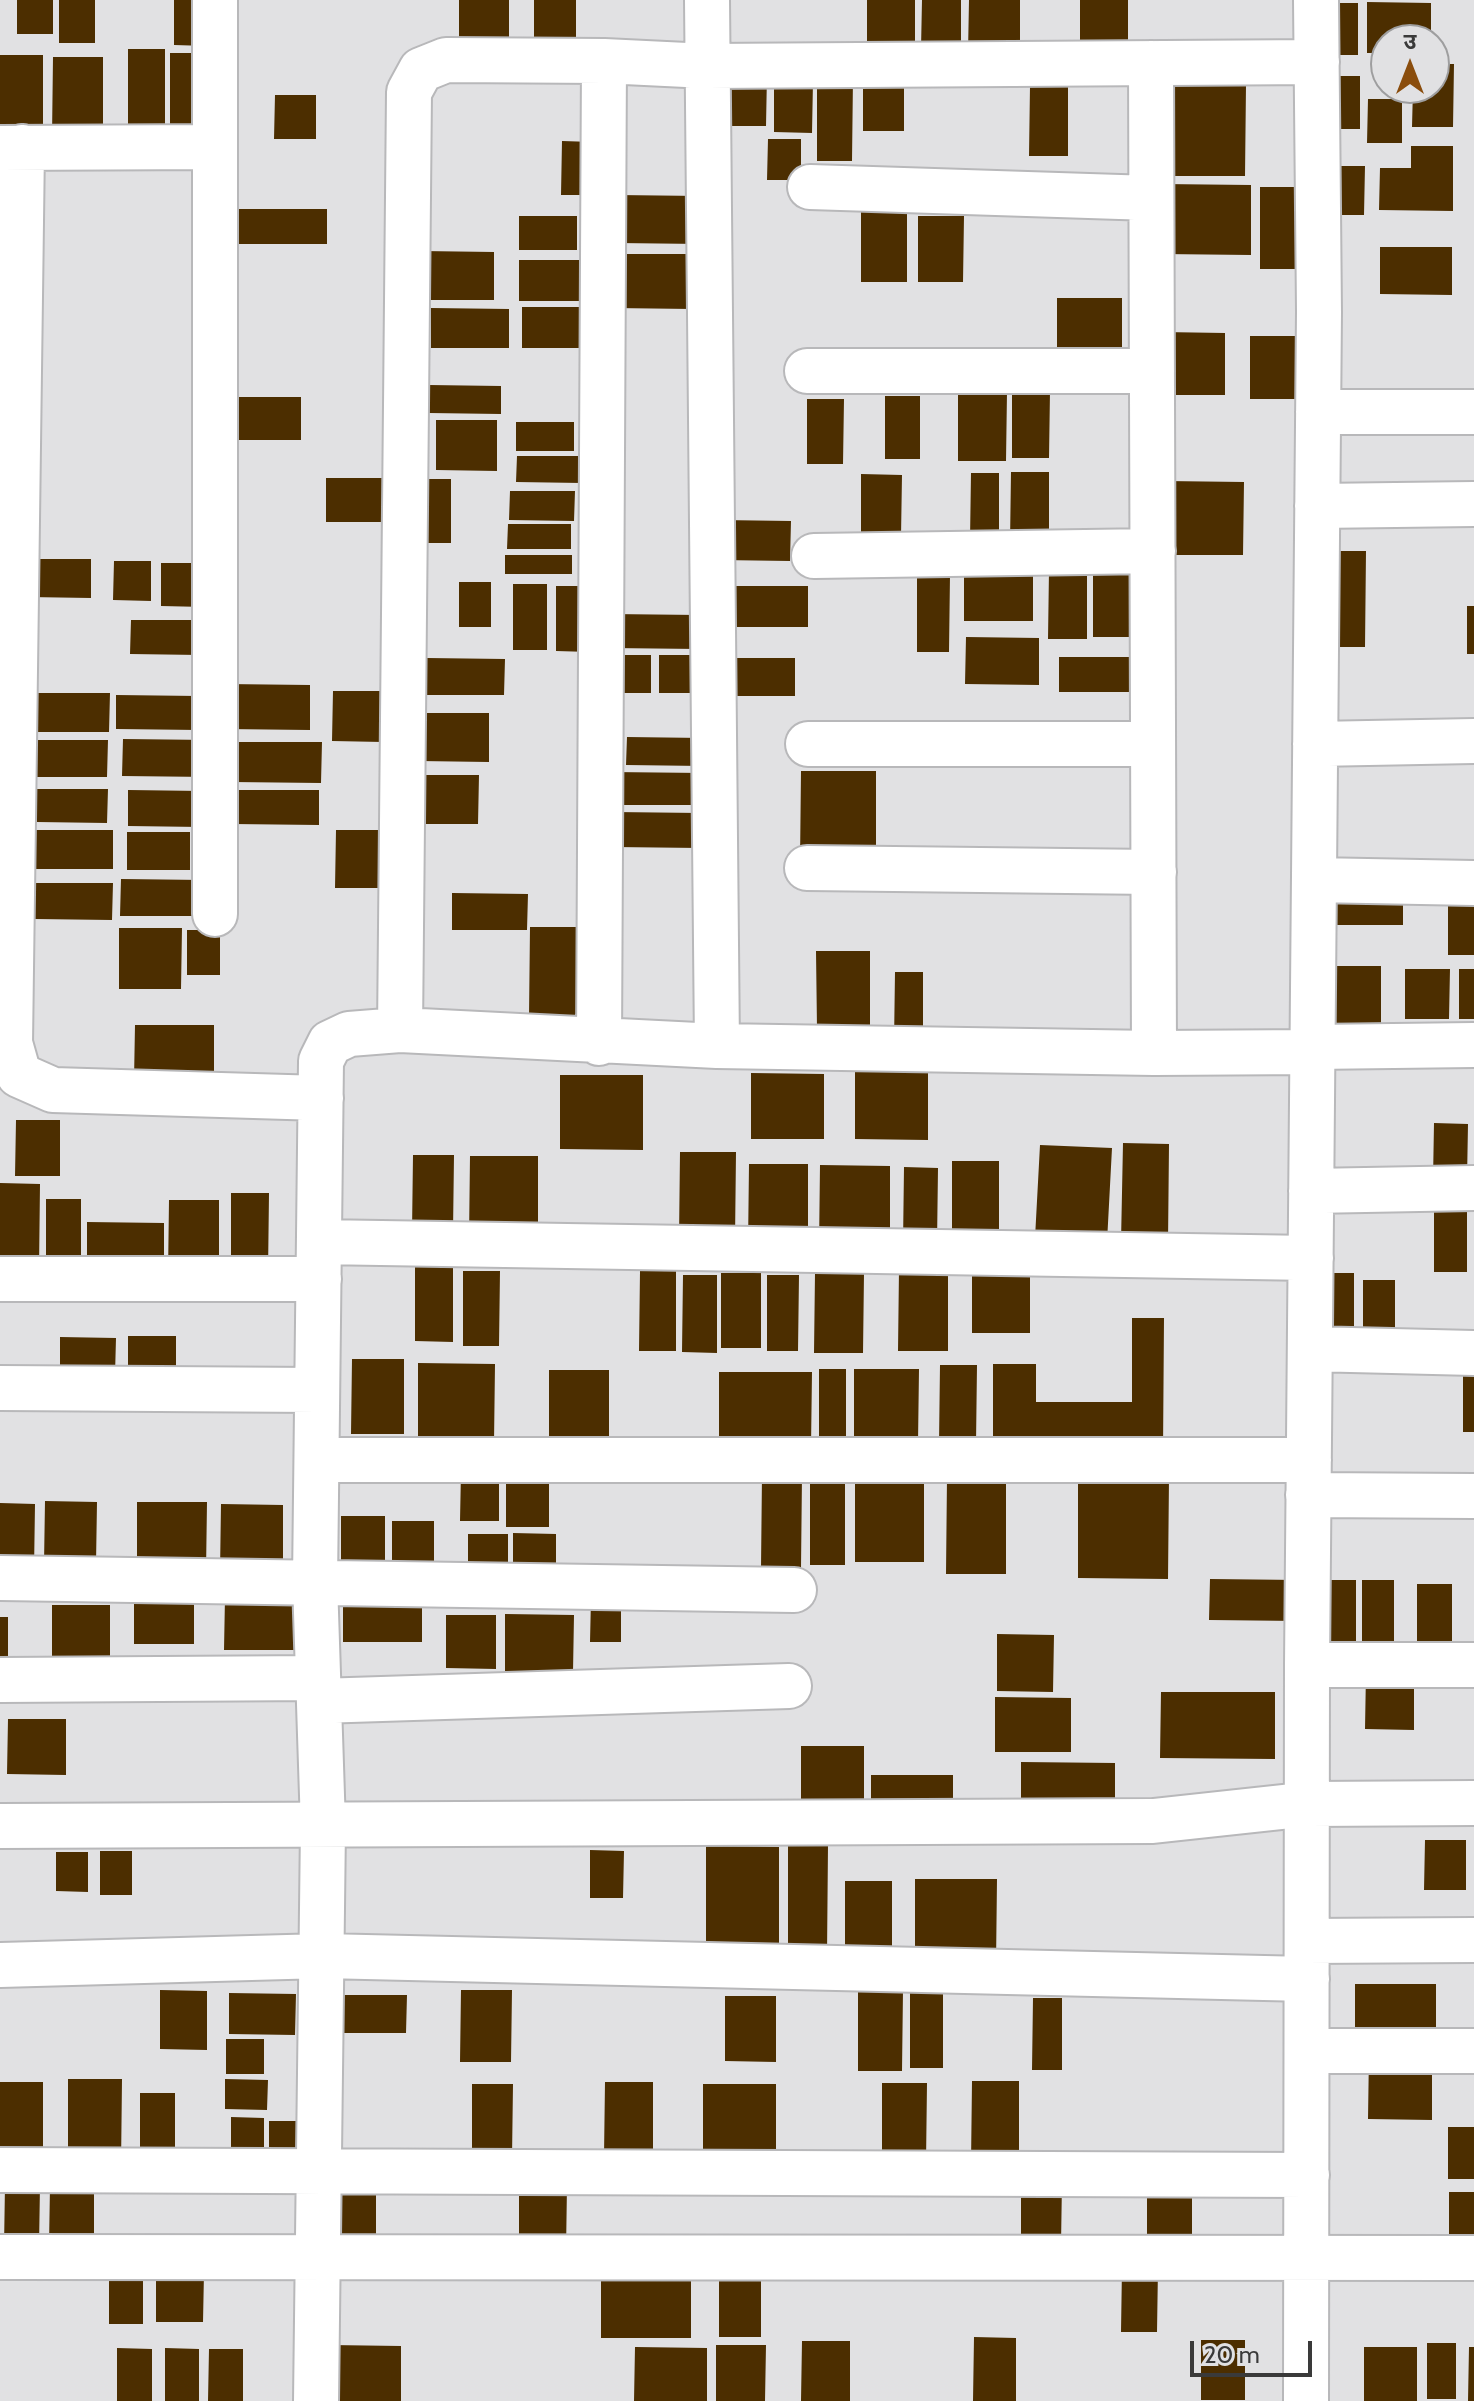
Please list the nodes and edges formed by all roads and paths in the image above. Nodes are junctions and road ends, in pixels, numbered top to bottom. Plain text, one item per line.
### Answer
1 (215, 0) edge
2 (707, 0) edge
3 (1316, 0) edge
4 (604, 61) junction
5 (1317, 62) junction
6 (1151, 63) junction
7 (707, 66) junction
8 (215, 147) junction
9 (11, 148) edge
10 (810, 187) dead end
11 (1151, 198) junction
12 (807, 371) dead end
13 (1152, 371) junction
14 (1318, 412) junction
15 (1474, 412) edge
16 (1474, 504) edge
17 (1317, 506) junction
18 (1153, 551) junction
19 (814, 556) dead end
20 (1474, 741) edge
21 (808, 744) dead end
22 (1153, 744) junction
23 (1315, 744) junction
24 (807, 868) dead end
25 (1154, 872) junction
26 (1314, 880) junction
27 (1474, 883) edge
28 (215, 914) dead end
29 (400, 1030) junction
30 (599, 1043) junction
31 (1474, 1045) edge
32 (717, 1046) junction
33 (1313, 1050) junction
34 (1154, 1053) junction
35 (321, 1098) junction
36 (1474, 1188) edge
37 (1311, 1191) junction
38 (1311, 1258) junction
39 (319, 1261) junction
40 (0, 1279) edge
41 (1310, 1349) junction
42 (1474, 1353) edge
43 (0, 1388) edge
44 (317, 1390) junction
45 (317, 1460) junction
46 (1309, 1478) junction
47 (1474, 1496) edge
48 (0, 1578) edge
49 (315, 1582) junction
50 (794, 1590) dead end
51 (1307, 1665) junction
52 (1474, 1665) edge
53 (0, 1680) edge
54 (789, 1686) dead end
55 (319, 1690) junction
56 (1474, 1803) edge
57 (1310, 1804) junction
58 (0, 1826) edge
59 (323, 1826) junction
60 (1474, 1940) edge
61 (323, 1956) junction
62 (1307, 1960) junction
63 (0, 1965) edge
64 (1307, 2051) junction
65 (1474, 2051) edge
66 (0, 2170) edge
67 (319, 2171) junction
68 (1307, 2175) junction
69 (0, 2257) edge
70 (1474, 2258) edge
71 (1306, 2259) junction
72 (318, 2260) junction
73 (316, 2401) edge
74 (1306, 2401) edge

1 - 8 street
2 - 7 street
3 - 5 street
4 - 7 street
4 - 29 street
4 - 30 street
5 - 6 street
5 - 14 street
6 - 7 street
6 - 11 street
7 - 32 street
8 - 9 street
8 - 28 street
9 - 35 street
10 - 11 street
11 - 13 street
12 - 13 street
13 - 18 street
14 - 15 street
14 - 17 street
16 - 17 street
17 - 23 street
18 - 19 street
18 - 22 street
20 - 23 street
21 - 22 street
22 - 25 street
23 - 26 street
24 - 25 street
25 - 34 street
26 - 27 street
26 - 33 street
29 - 30 street
29 - 35 street
30 - 32 street
31 - 33 street
32 - 34 street
33 - 34 street
33 - 37 street
35 - 39 street
36 - 37 street
37 - 38 street
38 - 39 street
38 - 41 street
39 - 40 street
39 - 44 street
41 - 42 street
41 - 46 street
43 - 44 street
44 - 45 street
45 - 46 street
45 - 49 street
46 - 47 street
46 - 51 street
48 - 49 street
49 - 50 street
49 - 55 street
51 - 52 street
51 - 57 street
53 - 55 street
54 - 55 street
55 - 59 street
56 - 57 street
57 - 59 street
57 - 62 street
58 - 59 street
59 - 61 street
60 - 62 street
61 - 62 street
61 - 63 street
61 - 67 street
62 - 64 street
64 - 65 street
64 - 68 street
66 - 67 street
67 - 68 street
67 - 72 street
68 - 71 street
69 - 72 street
70 - 71 street
71 - 72 street
71 - 74 street
72 - 73 street

